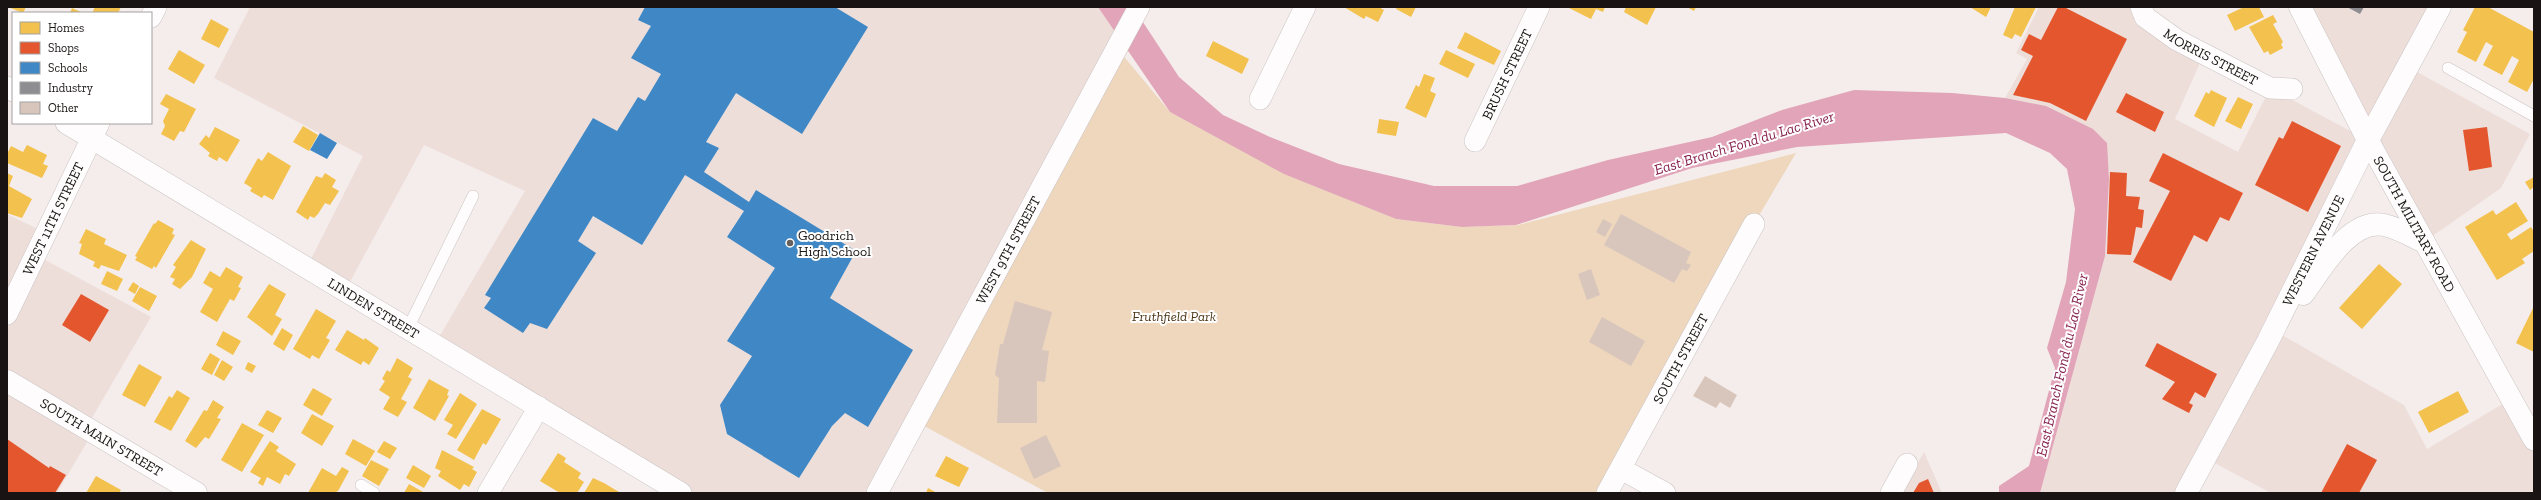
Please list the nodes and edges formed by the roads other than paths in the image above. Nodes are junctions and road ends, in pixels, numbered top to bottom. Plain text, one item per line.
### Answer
1 (1305, 7) edge
2 (1539, 7) edge
3 (2140, 7) edge
4 (2300, 7) edge
5 (2440, 7) edge
6 (1138, 9) edge
7 (2448, 68) dead end
8 (2292, 89) dead end
9 (1260, 99) dead end
10 (2534, 116) edge
11 (70, 124) edge
12 (96, 131) edge
13 (1475, 140) dead end
14 (2368, 140) junction
15 (473, 196) dead end
16 (1754, 224) dead end
17 (2424, 242) junction
18 (12, 289) edge
19 (7, 314) edge
20 (408, 328) junction
21 (2268, 341) junction
22 (7, 381) edge
23 (539, 407) junction
24 (2534, 437) edge
25 (1907, 464) dead end
26 (1620, 469) junction
27 (361, 485) dead end
28 (196, 493) edge
29 (374, 493) edge
30 (488, 493) edge
31 (681, 493) edge
32 (877, 493) edge
33 (1607, 493) edge
34 (1665, 493) edge
35 (1891, 493) edge
36 (2186, 493) edge

1 - 9 street
2 - 13 street, BRUSH STREET
3 - 8 street, MORRIS STREET
4 - 14 main road, SOUTH MILITARY ROAD
5 - 14 main road, WESTERN AVENUE
6 - 32 street, WEST 9TH STREET
7 - 10 lane
11 - 12 street, LINDEN STREET
12 - 18 street, WEST 11TH STREET
12 - 20 street, LINDEN STREET
14 - 17 street, SOUTH MILITARY ROAD
14 - 21 main road, WESTERN AVENUE
15 - 20 lane
16 - 26 street, SOUTH STREET
17 - 21 main road
17 - 24 street, SOUTH MILITARY ROAD
18 - 19 street, WEST 11TH STREET
20 - 23 street, LINDEN STREET
21 - 36 main road, WESTERN AVENUE
22 - 28 main road, SOUTH MAIN STREET
23 - 30 street
23 - 31 street, LINDEN STREET
25 - 35 street
26 - 33 street, SOUTH STREET
26 - 34 street
27 - 29 lane

